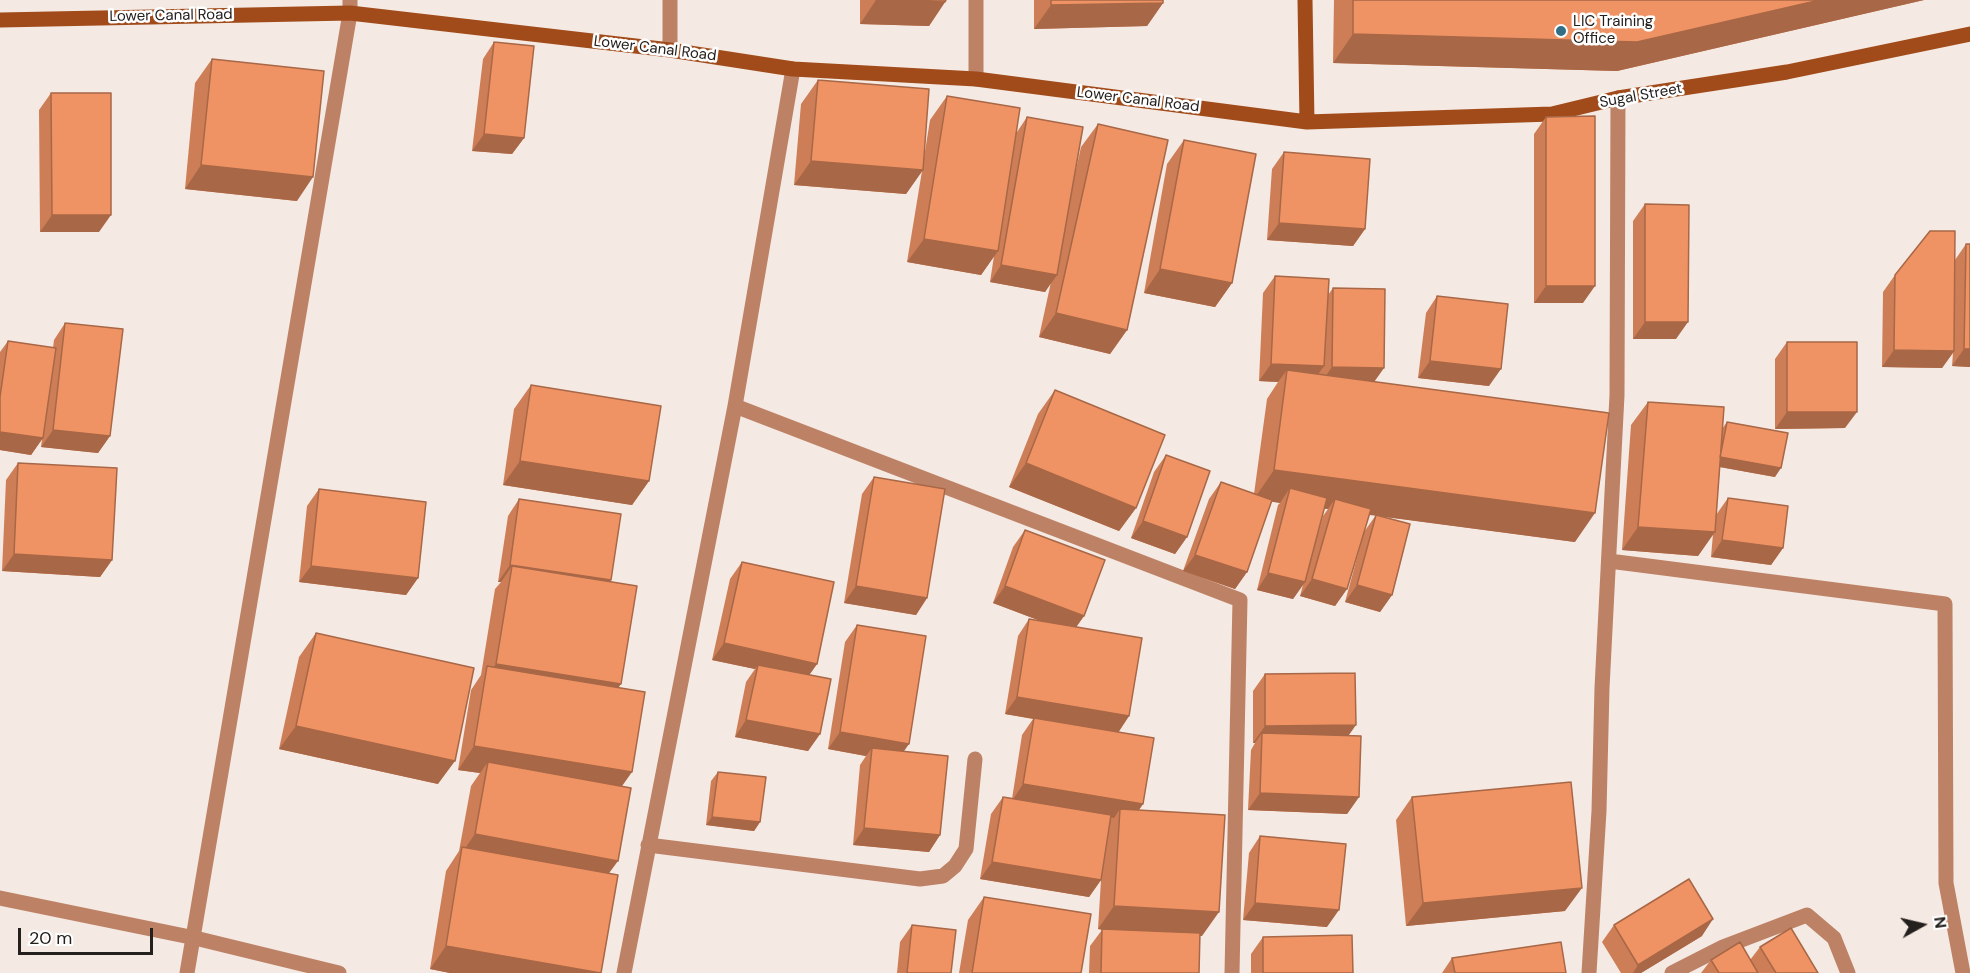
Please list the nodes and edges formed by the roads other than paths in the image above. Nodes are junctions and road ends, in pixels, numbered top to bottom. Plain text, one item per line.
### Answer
1 (669, 0) edge
2 (976, 0) edge
3 (1305, 0) edge
4 (350, 6) edge
5 (0, 20) edge
6 (1970, 34) edge
7 (670, 50) junction
8 (793, 69) junction
9 (976, 79) junction
10 (1618, 99) junction
11 (1307, 122) junction
12 (735, 406) junction
13 (1609, 561) junction
14 (975, 759) dead end
15 (648, 845) junction
16 (0, 898) edge
17 (195, 938) junction
18 (187, 973) edge
19 (339, 973) edge
20 (624, 973) edge
21 (1232, 973) edge
22 (1590, 973) edge
23 (1672, 973) edge
24 (1848, 973) edge
25 (1963, 973) edge

1 - 7 street
2 - 9 street
3 - 11 street
4 - 5 street, Lower Canal Road
4 - 7 street, Lower Canal Road
4 - 17 street
6 - 10 street, Sugal Street
7 - 8 street, Lower Canal Road
8 - 9 street, Lower Canal Road
8 - 12 street
9 - 11 street, Lower Canal Road
10 - 11 street, Sugal Street
10 - 13 street
12 - 15 street
12 - 21 street
13 - 22 street
13 - 25 street
14 - 15 street
15 - 20 street
16 - 17 street
17 - 18 street
17 - 19 street
23 - 24 street

